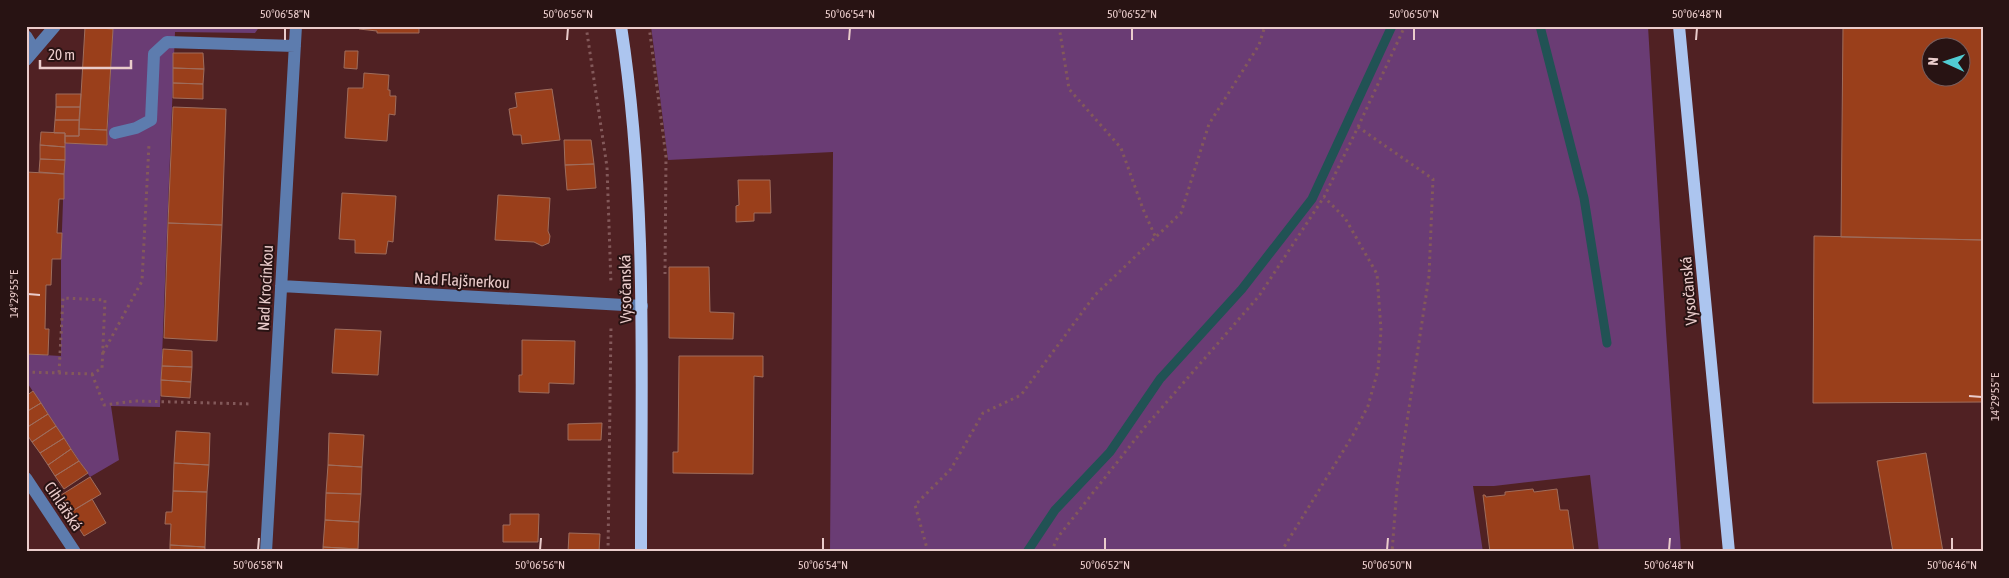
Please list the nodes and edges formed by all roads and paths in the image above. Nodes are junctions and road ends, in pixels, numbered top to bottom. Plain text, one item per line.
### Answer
1 (54, 26) edge
2 (296, 26) edge
3 (621, 26) edge
4 (1059, 26) edge
5 (1265, 26) edge
6 (1405, 26) edge
7 (1679, 26) edge
8 (26, 36) edge
9 (295, 46) junction
10 (34, 49) junction
11 (26, 60) edge
12 (151, 120) junction
13 (1358, 127) junction
14 (115, 133) dead end
15 (1324, 197) junction
16 (1156, 237) junction
17 (281, 286) junction
18 (642, 306) junction
19 (102, 353) junction
20 (26, 372) edge
21 (59, 373) junction
22 (92, 374) junction
23 (274, 405) junction
24 (26, 478) edge
25 (75, 552) edge
26 (266, 552) edge
27 (640, 552) edge
28 (928, 552) edge
29 (1051, 552) edge
30 (1281, 552) edge
31 (1392, 552) edge
32 (1729, 552) edge

1 - 10 street
2 - 9 street, Nad Krocínkou
3 - 18 main road, Vysočanská
4 - 16 path
5 - 16 path
6 - 13 path
7 - 32 main road, Vysočanská
8 - 10 street
9 - 12 street
9 - 17 street, Nad Krocínkou
10 - 11 street
12 - 14 street
12 - 19 path
13 - 15 path
13 - 31 path
15 - 29 path
15 - 30 path
16 - 28 path
17 - 18 street, Nad Flajšnerkou
17 - 23 street, Nad Krocínkou
18 - 27 main road, Vysočanská
19 - 21 path
19 - 22 path
20 - 21 path
21 - 22 path
22 - 23 path
23 - 26 street, Nad Krocínkou
24 - 25 street, Cihlářská

